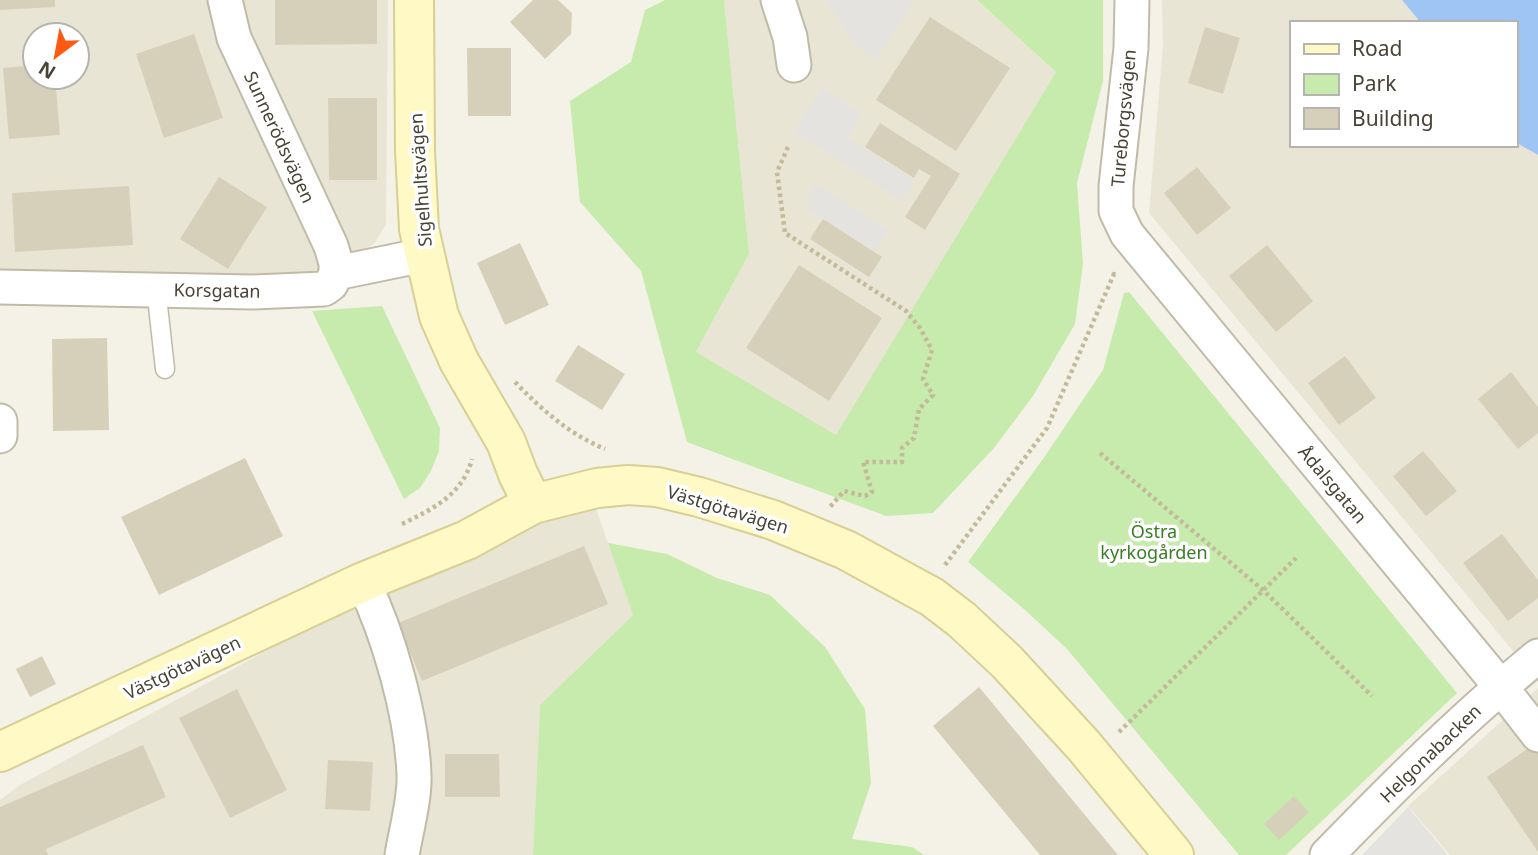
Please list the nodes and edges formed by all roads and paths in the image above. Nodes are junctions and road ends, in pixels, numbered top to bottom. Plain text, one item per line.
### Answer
1 (225, 0) edge
2 (414, 0) edge
3 (778, 0) edge
4 (1132, 0) edge
5 (794, 65) dead end
6 (788, 147) dead end
7 (1127, 234) joint
8 (424, 256) junction
9 (336, 273) junction
10 (1114, 274) dead end
11 (0, 287) edge
12 (156, 288) junction
13 (165, 369) dead end
14 (513, 379) dead end
15 (0, 421) edge
16 (564, 427) dead end
17 (0, 436) edge
18 (1100, 453) dead end
19 (533, 504) junction
20 (830, 508) dead end
21 (1296, 558) dead end
22 (943, 568) dead end
23 (363, 582) junction
24 (1263, 590) junction
25 (1538, 656) edge
26 (1500, 686) junction
27 (1372, 696) dead end
28 (1538, 735) edge
29 (1114, 738) dead end
30 (0, 752) edge
31 (402, 855) edge
32 (1174, 855) edge
33 (1326, 855) edge

1 - 9 street, Sunnerödsvägen
2 - 8 street, Sigelhultsvägen
3 - 5 street
4 - 7 street, Tureborgsvägen
6 - 20 path
7 - 26 street, Ådalsgatan
8 - 9 street, Korsgatan
8 - 19 street, Sigelhultsvägen
9 - 12 street, Korsgatan
10 - 22 path
11 - 12 street, Korsgatan
12 - 13 lane
14 - 16 path
15 - 17 street
18 - 24 path
19 - 23 street, Västgötavägen
19 - 32 street, Västgötavägen
21 - 24 path
23 - 30 street, Västgötavägen
23 - 31 street
24 - 27 path
24 - 29 path
25 - 26 street, Helgonabacken
26 - 28 street, Ådalsgatan
26 - 33 street, Helgonabacken

